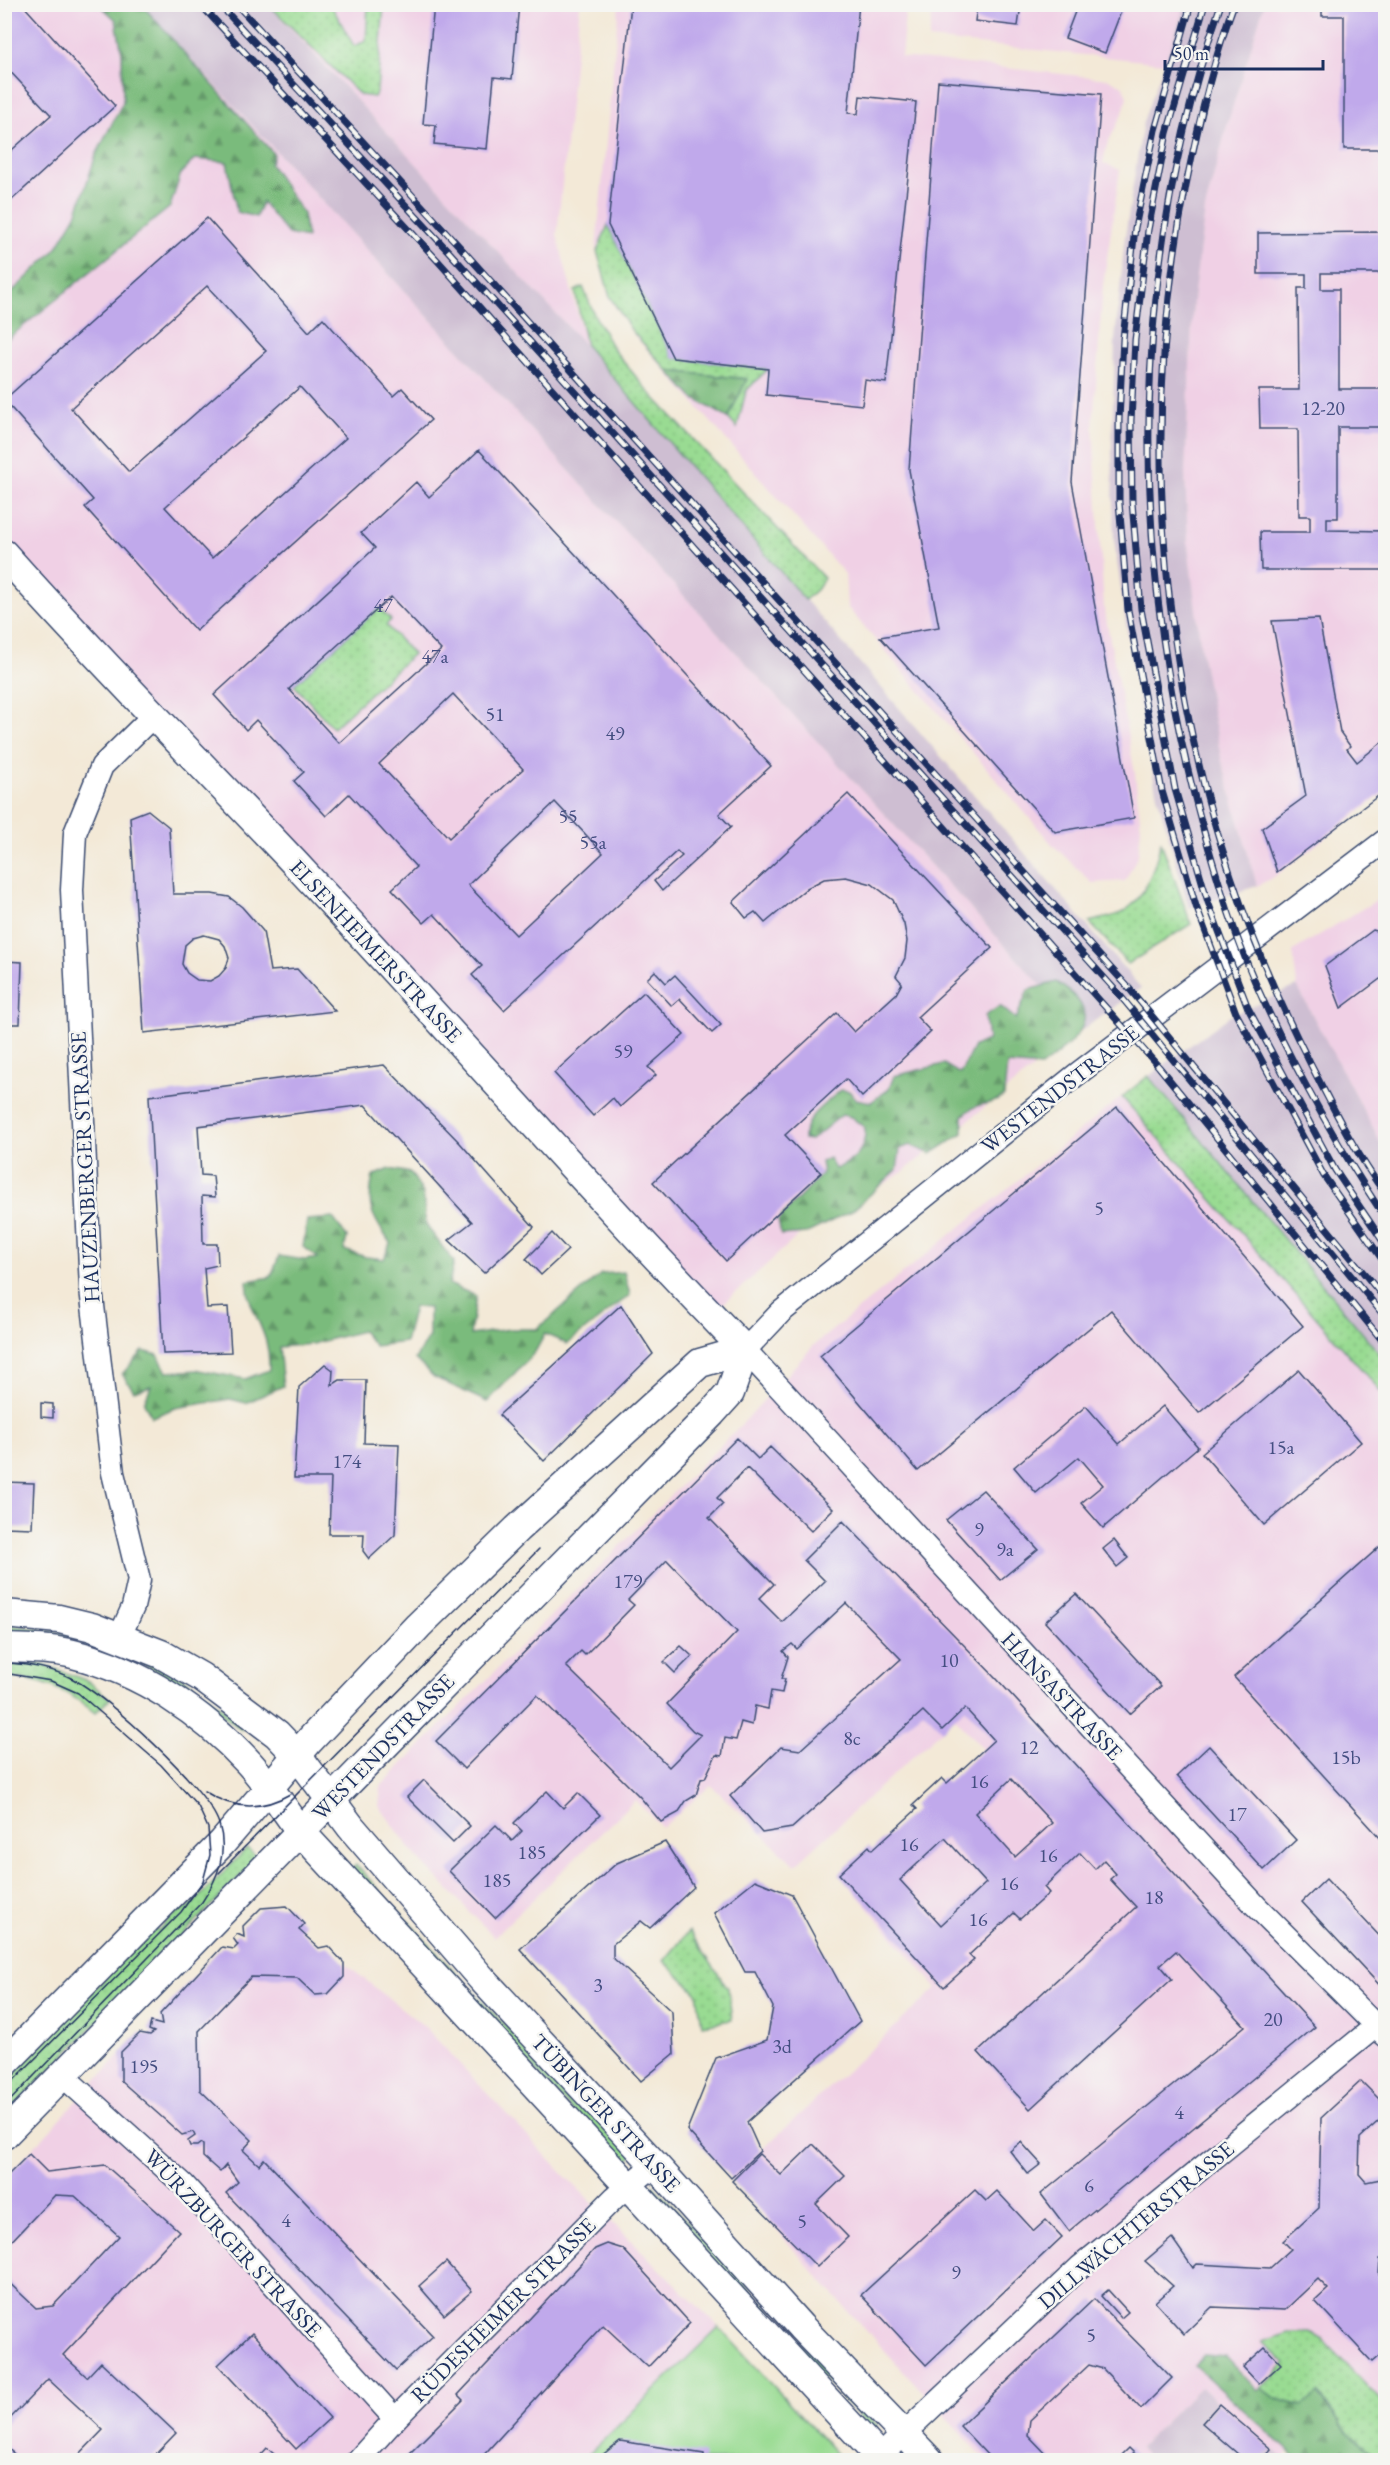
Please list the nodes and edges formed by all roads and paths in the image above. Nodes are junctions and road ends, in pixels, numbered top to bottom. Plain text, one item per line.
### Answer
1 (4, 554) edge
2 (153, 716) junction
3 (1386, 840) edge
4 (745, 1350) junction
5 (4, 1614) edge
6 (120, 1636) junction
7 (4, 1648) edge
8 (297, 1755) junction
9 (270, 1788) junction
10 (325, 1791) junction
11 (293, 1822) junction
12 (1381, 2031) edge
13 (4, 2064) edge
14 (63, 2075) junction
15 (4, 2135) edge
16 (655, 2164) junction
17 (627, 2186) junction
18 (395, 2419) junction
19 (904, 2434) junction
20 (880, 2459) edge
21 (358, 2460) edge
22 (929, 2460) edge

1 - 2 main road, ELSENHEIMERSTRASSE
2 - 4 main road, ELSENHEIMERSTRASSE
2 - 6 street, HAUZENBERGER STRASSE
3 - 4 street, WESTENDSTRASSE
4 - 8 main road, WESTENDSTRASSE
4 - 10 main road, WESTENDSTRASSE
4 - 12 street, HANSASTRASSE
5 - 6 main road, TÜBINGER STRASSE
6 - 8 main road, TÜBINGER STRASSE
7 - 9 main road, TÜBINGER STRASSE
8 - 9 main road, WESTENDSTRASSE
8 - 10 main road, TÜBINGER STRASSE
9 - 11 main road, TÜBINGER STRASSE
9 - 13 main road, WESTENDSTRASSE
10 - 11 main road, WESTENDSTRASSE
10 - 16 main road, TÜBINGER STRASSE
11 - 14 main road, WESTENDSTRASSE
11 - 17 main road, TÜBINGER STRASSE
12 - 19 street, DILLWÄCHTERSTRASSE
14 - 15 main road, WESTENDSTRASSE
14 - 18 street, WÜRZBURGER STRASSE
16 - 17 street, RÜDESHEIMER STRASSE
16 - 19 main road, TÜBINGER STRASSE
17 - 18 street, RÜDESHEIMER STRASSE
17 - 20 main road, TÜBINGER STRASSE
18 - 21 street, RÜDESHEIMER STRASSE
19 - 20 street, TÜBINGER STRASSE
19 - 22 main road, TÜBINGER STRASSE

